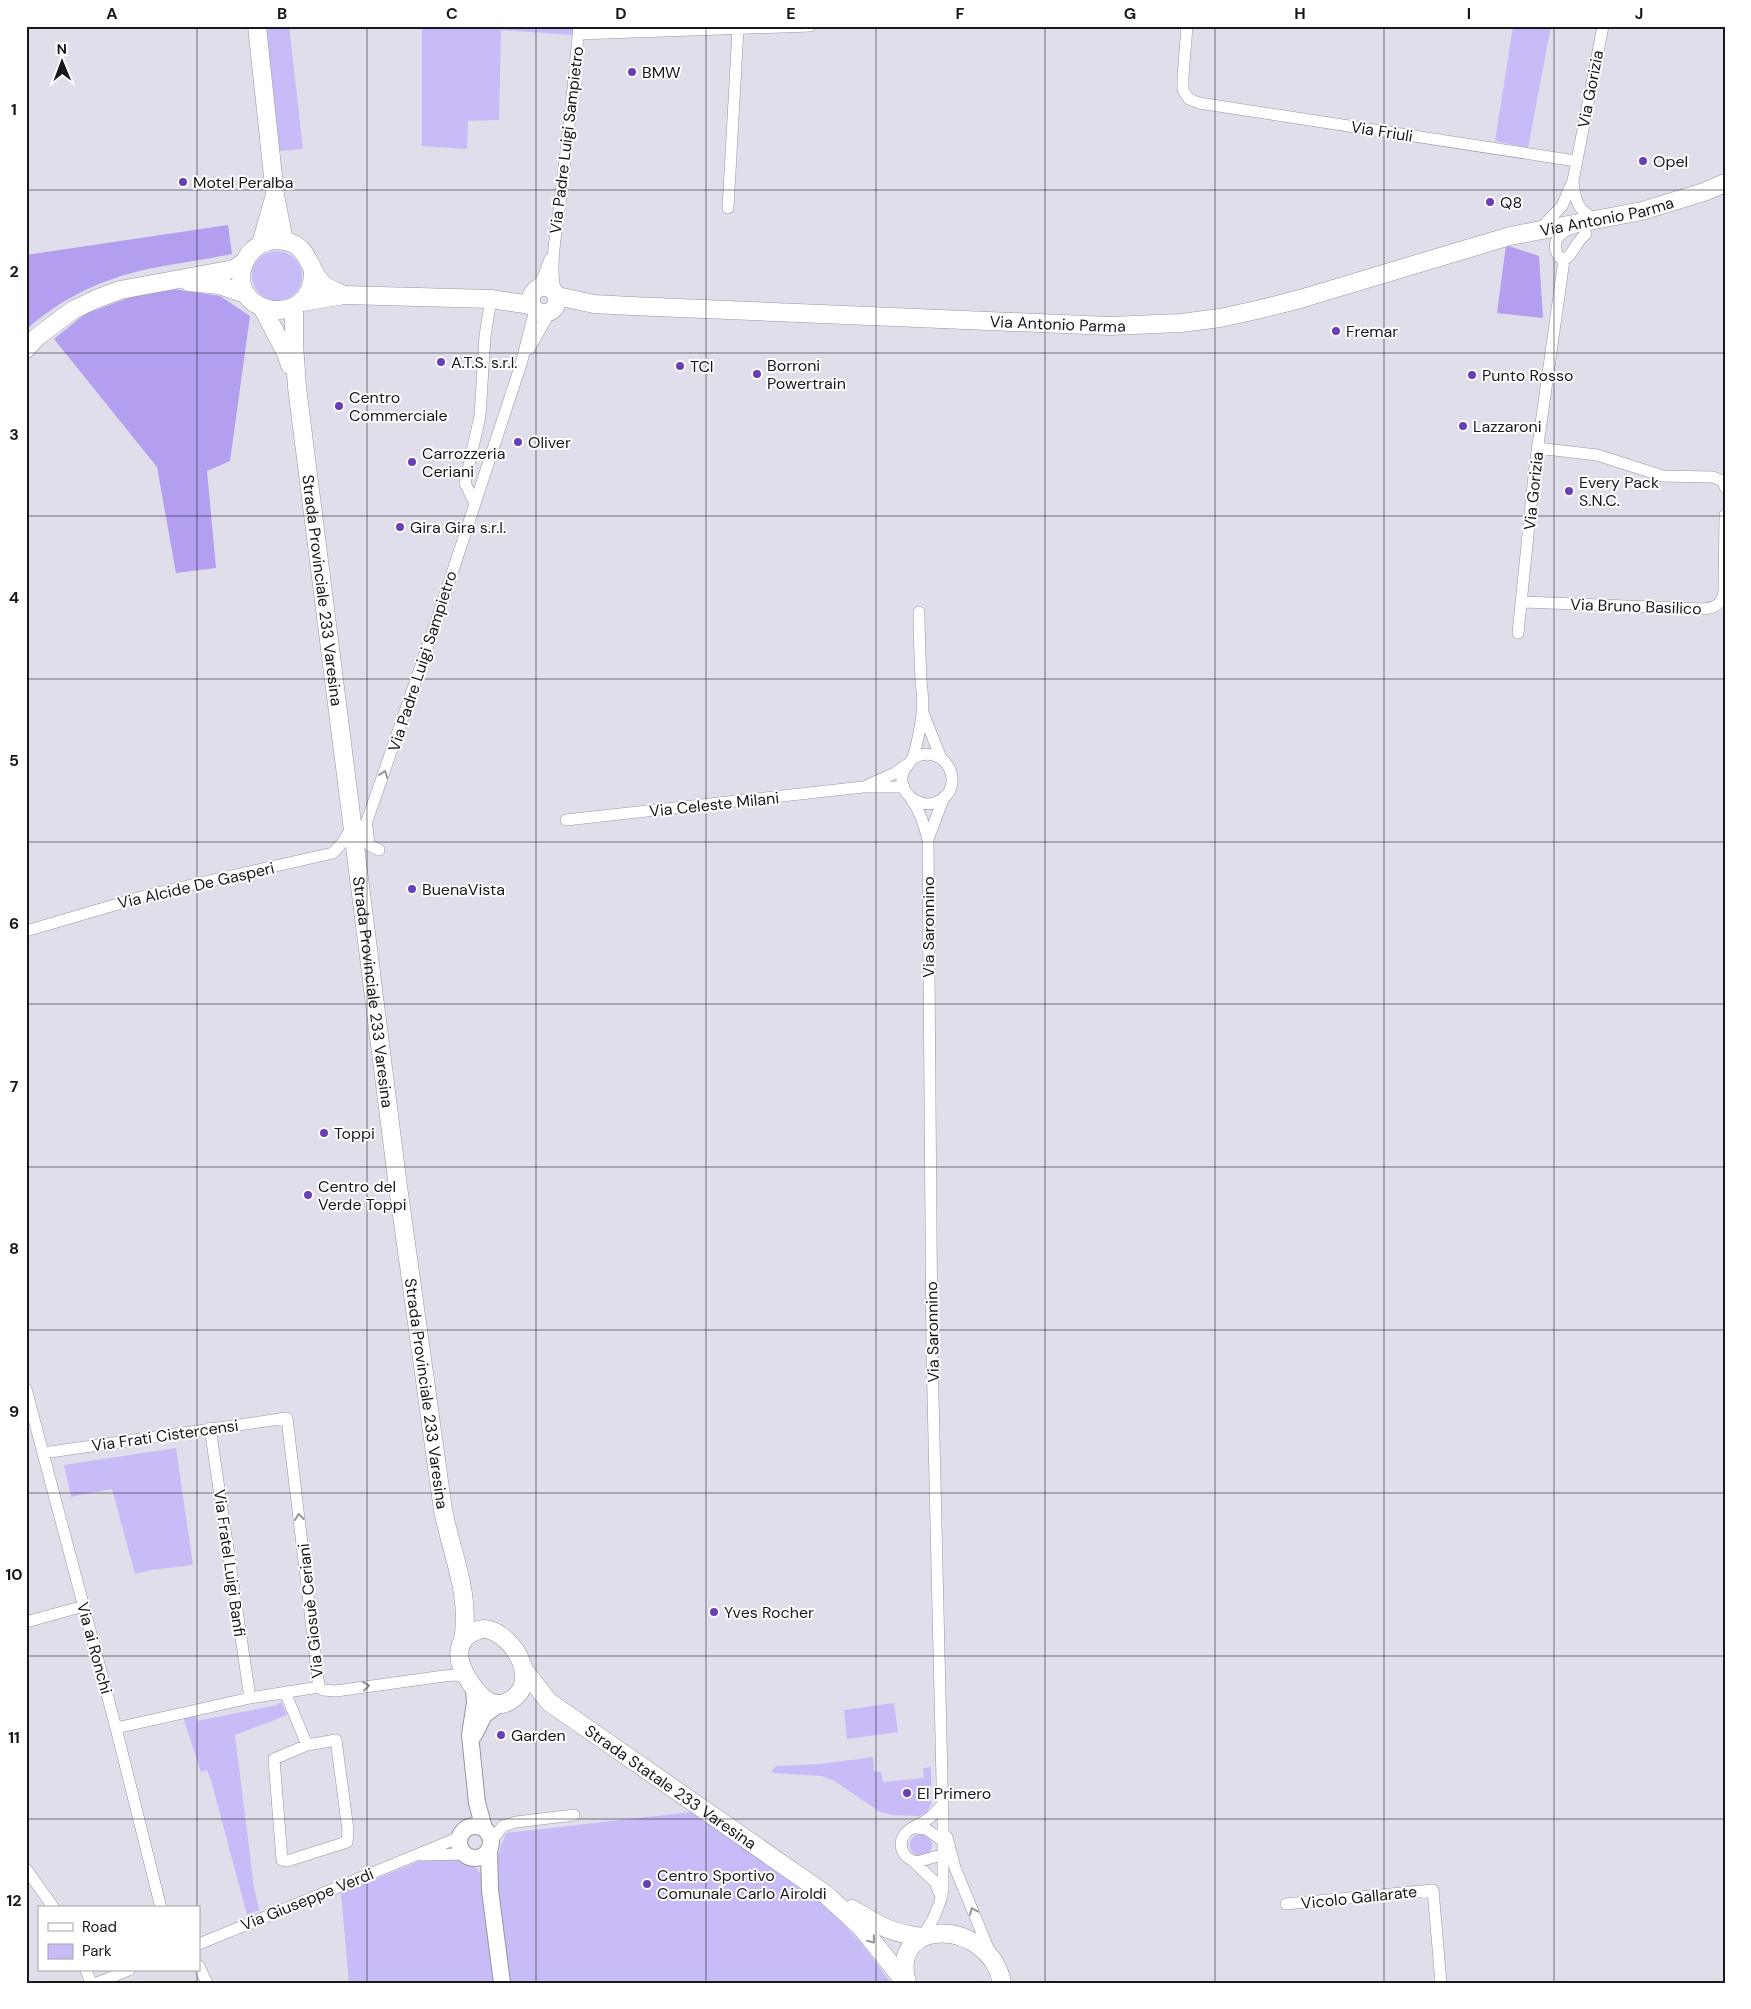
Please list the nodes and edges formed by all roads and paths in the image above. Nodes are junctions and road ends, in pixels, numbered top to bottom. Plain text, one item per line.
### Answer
1 (257, 26) edge
2 (810, 26) edge
3 (1187, 26) edge
4 (1603, 26) edge
5 (738, 29) junction
6 (579, 30) edge
7 (1576, 162) junction
8 (1573, 181) junction
9 (1725, 183) edge
10 (1704, 192) junction
11 (275, 195) junction
12 (728, 208) dead end
13 (1597, 220) junction
14 (1540, 229) junction
15 (1586, 234) junction
16 (1510, 236) junction
17 (1557, 238) junction
18 (284, 241) junction
19 (261, 244) junction
20 (553, 253) junction
21 (1564, 260) junction
22 (244, 262) junction
23 (313, 271) junction
24 (171, 281) junction
25 (246, 294) junction
26 (344, 295) junction
27 (491, 299) junction
28 (542, 299) junction
29 (298, 304) junction
30 (264, 309) junction
31 (26, 349) edge
32 (297, 387) junction
33 (1537, 448) junction
34 (1724, 484) edge
35 (474, 502) junction
36 (1725, 515) edge
37 (1521, 602) junction
38 (918, 612) dead end
39 (1518, 633) dead end
40 (923, 713) junction
41 (941, 758) junction
42 (910, 762) junction
43 (862, 787) junction
44 (907, 792) junction
45 (944, 797) junction
46 (566, 820) dead end
47 (360, 823) junction
48 (928, 840) junction
49 (379, 850) dead end
50 (26, 931) edge
51 (26, 1389) edge
52 (287, 1418) joint
53 (210, 1428) junction
54 (43, 1453) junction
55 (465, 1595) junction
56 (84, 1606) junction
57 (26, 1622) edge
58 (495, 1631) junction
59 (463, 1641) junction
60 (524, 1670) junction
61 (470, 1683) junction
62 (319, 1687) junction
63 (285, 1692) junction
64 (250, 1698) junction
65 (506, 1701) junction
66 (549, 1702) junction
67 (116, 1728) junction
68 (471, 1742) junction
69 (307, 1745) junction
70 (943, 1804) junction
71 (574, 1815) dead end
72 (915, 1828) junction
73 (480, 1835) junction
74 (946, 1849) junction
75 (416, 1856) junction
76 (469, 1856) junction
77 (914, 1861) junction
78 (28, 1876) edge
79 (490, 1890) junction
80 (825, 1894) junction
81 (941, 1899) junction
82 (1286, 1904) dead end
83 (52, 1906) edge
84 (160, 1906) edge
85 (922, 1937) junction
86 (200, 1944) edge
87 (992, 1956) junction
88 (200, 1968) edge
89 (124, 1972) edge
90 (97, 1983) edge
91 (207, 1983) edge
92 (502, 1983) edge
93 (907, 1983) edge
94 (1002, 1983) edge
95 (1441, 1983) edge

1 - 11 main road
2 - 5 street
3 - 7 street, Via Friuli
4 - 7 street, Via Gorizia
5 - 6 street
5 - 12 street
6 - 20 street, Via Padre Luigi Sampietro
7 - 8 street, Via Gorizia
8 - 13 street, Via Gorizia
8 - 14 street, Via Gorizia
9 - 10 main road, Via Antonio Parma
10 - 13 main road, Via Antonio Parma
10 - 15 main road, Via Antonio Parma
11 - 18 main road
11 - 19 main road
13 - 14 main road, Via Antonio Parma
13 - 17 street
14 - 16 main road, Via Antonio Parma
15 - 17 main road, Via Antonio Parma
15 - 21 street, Via Gorizia
16 - 17 main road, Via Antonio Parma
16 - 28 main road, Via Antonio Parma
17 - 21 street, Via Gorizia
18 - 19 main road
18 - 23 main road
19 - 22 main road
20 - 28 street, Via Padre Luigi Sampietro
20 - 28 street, Via Padre Luigi Sampietro
21 - 33 street, Via Gorizia
22 - 24 main road
22 - 25 main road
23 - 26 main road
23 - 29 main road
24 - 25 main road
24 - 31 main road
25 - 30 main road
26 - 27 main road, Via Antonio Parma
26 - 29 main road, Via Antonio Parma
27 - 28 main road, Via Antonio Parma
27 - 35 street
28 - 35 street, Via Padre Luigi Sampietro
29 - 30 main road
29 - 32 main road, Strada Provinciale 233 Varesina
30 - 32 main road, Strada Provinciale 233 Varesina
32 - 47 main road, Strada Provinciale 233 Varesina
33 - 34 street
33 - 37 street, Via Gorizia
47 -> 35 street, Via Padre Luigi Sampietro
36 - 37 street, Via Bruno Basilico
37 - 39 street, Via Gorizia
38 - 40 street, Via Saronnino
40 - 41 street, Via Saronnino
40 - 42 street, Via Saronnino
41 - 42 street
41 - 45 street, Via Saronnino
42 - 43 street
42 - 44 street, Via Saronnino
43 - 44 street
43 - 46 street, Via Celeste Milani
44 - 45 street
44 - 48 street, Via Saronnino
45 - 48 street, Via Saronnino
47 - 49 street, Via Padre Luigi Sampietro
47 - 50 street, Via Alcide De Gasperi
47 - 55 main road, Strada Provinciale 233 Varesina
48 - 70 street, Via Saronnino
51 - 54 street, Via ai Ronchi
52 - 53 street, Via Frati Cistercensi
62 -> 52 street, Via Giosuè Ceriani
53 - 54 street, Via Frati Cistercensi
53 - 64 street, Via Fratel Luigi Banfi
54 - 56 street, Via ai Ronchi
55 - 58 main road
55 - 59 main road
56 - 57 street
56 - 67 street, Via ai Ronchi
58 - 59 main road
58 - 60 main road
59 - 61 main road
60 - 65 main road
60 - 66 main road, Strada Statale 233 Varesina
62 -> 61 street
61 - 65 main road
61 - 68 street
62 - 63 street, Via Giosuè Ceriani
63 - 64 street, Via Giosuè Ceriani
63 - 69 street
64 - 67 street, Via Giosuè Ceriani
65 - 66 main road
65 - 68 street
66 - 80 main road, Strada Statale 233 Varesina
67 - 84 street, Via ai Ronchi
68 - 73 street
69 - 69 street
70 - 72 street
70 - 74 street, Via Saronnino
71 - 73 street, Via Giuseppe Verdi
72 - 74 street
72 - 77 street
73 - 75 street, Via Giuseppe Verdi
73 - 76 street
73 - 76 street
73 - 79 street
74 - 77 street
74 - 81 street, Via Saronnino
87 -> 74 street, Via Saronnino
75 - 76 street, Via Giuseppe Verdi
75 - 86 street, Via Giuseppe Verdi
76 - 79 street
77 - 81 street
78 - 83 street
79 - 92 street
80 - 85 main road, Strada Statale 233 Varesina
80 -> 93 main road, Strada Statale 233 Varesina
81 - 85 street, Via Saronnino
82 - 95 street, Vicolo Gallarate
85 - 87 main road, Strada Statale 233 Varesina
85 - 93 main road
87 - 94 main road
88 - 91 street
89 - 90 street

